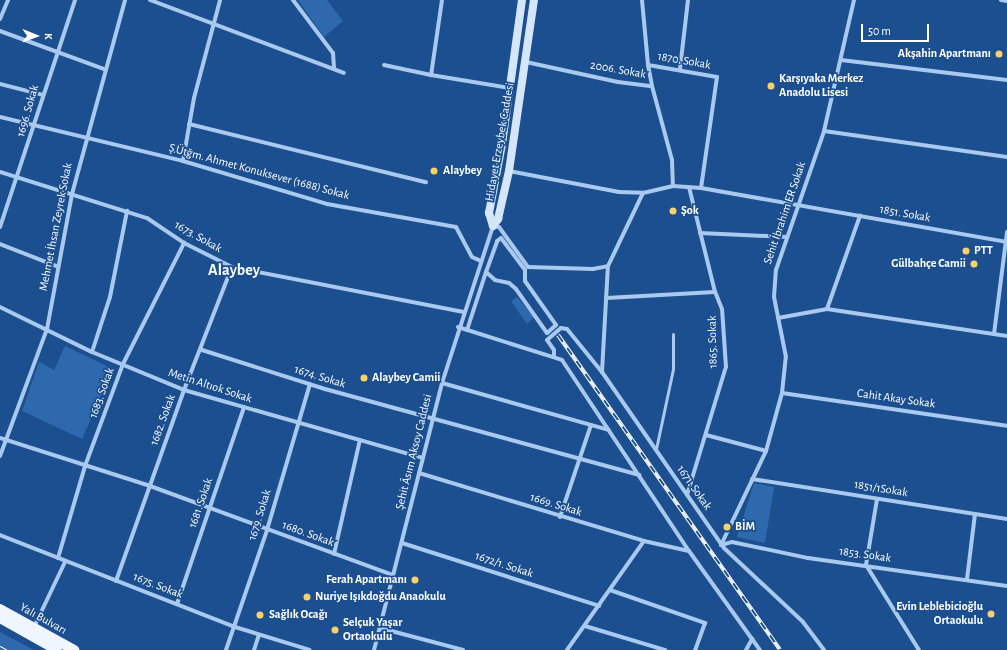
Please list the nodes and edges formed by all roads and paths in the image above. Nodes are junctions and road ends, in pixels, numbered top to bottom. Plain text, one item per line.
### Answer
1 (8, 0) edge
2 (75, 0) edge
3 (125, 0) edge
4 (150, 0) edge
5 (220, 0) edge
6 (293, 0) edge
7 (442, 0) edge
8 (522, 0) edge
9 (534, 0) edge
10 (642, 0) edge
11 (688, 0) edge
12 (854, 0) edge
13 (1001, 0) edge
14 (1007, 1) edge
15 (0, 20) edge
16 (213, 24) junction
17 (0, 31) edge
18 (56, 53) junction
19 (841, 60) junction
20 (526, 62) junction
21 (384, 65) dead end
22 (648, 65) junction
23 (334, 68) junction
24 (104, 69) junction
25 (680, 69) junction
26 (344, 73) dead end
27 (431, 75) junction
28 (1007, 80) edge
29 (0, 84) edge
30 (652, 86) junction
31 (510, 88) junction
32 (43, 95) junction
33 (0, 118) edge
34 (35, 124) junction
35 (189, 124) junction
36 (824, 131) junction
37 (86, 137) junction
38 (1007, 157) edge
39 (183, 161) junction
40 (509, 171) junction
41 (0, 172) edge
42 (18, 177) junction
43 (426, 182) dead end
44 (673, 186) junction
45 (689, 188) junction
46 (701, 188) junction
47 (643, 193) junction
48 (72, 194) junction
49 (799, 204) junction
50 (127, 211) junction
51 (860, 216) junction
52 (493, 226) junction
53 (0, 227) edge
54 (1007, 232) edge
55 (700, 233) junction
56 (787, 237) junction
57 (1006, 242) edge
58 (184, 243) junction
59 (0, 244) edge
60 (481, 261) junction
61 (56, 266) junction
62 (608, 266) junction
63 (232, 267) junction
64 (486, 272) junction
65 (715, 292) junction
66 (606, 298) junction
67 (0, 307) edge
68 (827, 309) junction
69 (464, 312) junction
70 (778, 318) junction
71 (458, 328) junction
72 (47, 329) junction
73 (467, 330) junction
74 (673, 334) dead end
75 (994, 334) junction
76 (1007, 336) edge
77 (202, 350) junction
78 (92, 352) junction
79 (554, 357) junction
80 (123, 364) junction
81 (602, 372) junction
82 (442, 383) junction
83 (310, 384) junction
84 (184, 390) junction
85 (782, 393) junction
86 (244, 407) junction
87 (433, 420) junction
88 (299, 423) junction
89 (591, 425) junction
90 (1007, 426) edge
91 (609, 430) junction
92 (706, 435) junction
93 (0, 438) edge
94 (6, 440) junction
95 (360, 440) junction
96 (656, 450) junction
97 (766, 451) junction
98 (0, 456) edge
99 (423, 458) junction
100 (580, 460) junction
101 (85, 466) junction
102 (419, 473) junction
103 (640, 476) junction
104 (752, 479) junction
105 (150, 486) junction
106 (687, 495) junction
107 (877, 499) junction
108 (210, 508) junction
109 (975, 514) junction
110 (560, 517) junction
111 (1007, 519) edge
112 (267, 530) junction
113 (0, 536) edge
114 (644, 541) junction
115 (402, 543) junction
116 (721, 545) junction
117 (689, 551) junction
118 (334, 554) junction
119 (58, 558) junction
120 (65, 562) junction
121 (866, 565) junction
122 (393, 575) junction
123 (967, 579) junction
124 (116, 581) junction
125 (1007, 586) edge
126 (610, 590) junction
127 (177, 604) junction
128 (599, 606) junction
129 (0, 609) edge
130 (0, 618) edge
131 (585, 626) junction
132 (235, 627) junction
133 (380, 628) junction
134 (33, 629) junction
135 (259, 635) junction
136 (752, 639) junction
137 (57, 650) edge
138 (74, 650) edge
139 (226, 650) edge
140 (254, 650) edge
141 (310, 650) edge
142 (374, 650) edge
143 (463, 650) edge
144 (567, 650) edge
145 (665, 650) edge
146 (695, 650) edge
147 (746, 650) edge
148 (760, 650) edge
149 (824, 650) edge
150 (919, 650) edge

1 - 15 street
2 - 18 street, 1696. Sokak
3 - 24 street, Mehmet İhsan Zeyrek Sokak
4 - 16 street
5 - 16 street
6 - 23 street
7 - 27 street
8 - 31 main road, Hidayet Erzeybek Caddesi
9 - 20 main road, Hidayet Erzeybek Caddesi
10 - 22 street, 1870. Sokak
11 - 25 street
12 - 19 street, Sehit İbrahim ER Sokak
13 - 14 street
16 - 23 street
16 - 35 street
17 - 18 street
18 - 24 street
18 - 32 street, 1696. Sokak
19 - 28 street
19 - 36 street, Sehit İbrahim ER Sokak
20 - 30 street, 2006. Sokak
20 - 40 main road, Hidayet Erzeybek Caddesi
21 - 27 street
22 - 25 street, 1870. Sokak
22 - 30 street
23 - 26 street
24 - 37 street, Mehmet İhsan Zeyrek Sokak
25 - 46 street, 1870. Sokak
27 - 31 street
29 - 32 street
30 - 44 street, 2006. Sokak
31 - 52 main road, Hidayet Erzeybek Caddesi
32 - 34 street, 1696. Sokak
33 - 34 street
34 - 37 street, Ş.Ütğm. Ahmet Konuksever (1688) Sokak
34 - 42 street, 1696. Sokak
35 - 39 street
35 - 43 street
36 - 38 street
36 - 49 street, Sehit İbrahim ER Sokak
37 - 39 street, Ş.Ütğm. Ahmet Konuksever (1688) Sokak
37 - 48 street, Mehmet İhsan Zeyrek Sokak
39 - 60 street, Ş.Ütğm. Ahmet Konuksever (1688) Sokak
40 - 47 street
40 - 52 main road, Hidayet Erzeybek Caddesi
41 - 42 street, 1673. Sokak
42 - 48 street, 1673. Sokak
42 - 53 street, 1696. Sokak
44 - 45 street, 1851. Sokak
44 - 47 street
45 - 46 street, 1851. Sokak
45 - 55 street, 1865. Sokak
46 - 49 street, 1851. Sokak
47 - 62 street
48 - 50 street, 1673. Sokak
48 - 61 street, Mehmet İhsan Zeyrek Sokak
49 - 51 street, 1851. Sokak
49 - 56 street, Sehit İbrahim ER Sokak
50 - 58 street, 1673. Sokak
50 - 78 street
51 - 57 street, 1851. Sokak
51 - 68 street
52 - 60 street, Şehit Âsım Aksoy Caddesi
52 - 62 street
54 - 57 street
55 - 56 street
55 - 65 street, 1865. Sokak
56 - 70 street, Sehit İbrahim ER Sokak
57 - 75 street
58 - 63 street, 1673. Sokak
58 - 80 street, 1683. Sokak
59 - 61 street
60 - 69 street, Şehit Âsım Aksoy Caddesi
61 - 72 street, Mehmet İhsan Zeyrek Sokak
62 - 66 street
63 - 69 street, 1673. Sokak
63 - 77 street, 1682. Sokak
64 - 64 street
64 - 73 street
65 - 66 street
65 - 92 street, 1865. Sokak
66 - 81 street
67 - 72 street, Metin Altıok Sokak
68 - 70 street
68 - 75 street
69 - 71 street, Şehit Âsım Aksoy Caddesi
70 - 85 street, Sehit İbrahim ER Sokak
71 - 73 street
71 - 82 street, Şehit Âsım Aksoy Caddesi
72 - 78 street, Metin Altıok Sokak
72 - 94 street, Mehmet İhsan Zeyrek Sokak
73 - 79 street
74 - 96 lane
75 - 76 street
77 - 83 street, 1674. Sokak
77 - 84 street, 1682. Sokak
78 - 80 street, Metin Altıok Sokak
79 - 81 street, 1671. Sokak
79 - 91 street
80 - 84 street, Metin Altıok Sokak
80 - 101 street, 1683. Sokak
81 - 96 street, 1671. Sokak
82 - 87 street, Şehit Âsım Aksoy Caddesi
82 - 89 street
83 - 87 street, 1674. Sokak
83 - 88 street, 1679. Sokak
84 - 86 street, Metin Altıok Sokak
84 - 105 street, 1682. Sokak
85 - 90 street, Cahit Akay Sokak
85 - 97 street, Sehit İbrahim ER Sokak
86 - 88 street, Metin Altıok Sokak
86 - 108 street, 1681. Sokak
87 - 99 street, Şehit Âsım Aksoy Caddesi
87 - 100 street, 1674. Sokak
88 - 95 street, Metin Altıok Sokak
88 - 112 street, 1679. Sokak
89 - 91 street
89 - 100 street
91 - 103 street
92 - 97 street
92 - 106 street, 1865. Sokak
93 - 94 street, 1680. Sokak
94 - 98 street, Mehmet İhsan Zeyrek Sokak
94 - 101 street, 1680. Sokak
95 - 99 street, Metin Altıok Sokak
95 - 118 street
96 - 106 street, 1671. Sokak
97 - 104 street, Sehit İbrahim ER Sokak
99 - 102 street, Şehit Âsım Aksoy Caddesi
100 - 103 street, 1674. Sokak
100 - 110 street
101 - 105 street, 1680. Sokak
101 - 119 street, 1683. Sokak
102 - 110 street, 1669. Sokak
102 - 115 street, Şehit Âsım Aksoy Caddesi
103 - 117 street
104 - 107 street, 1851/1Sokak
104 - 116 street, Sehit İbrahim ER Sokak
105 - 108 street, 1680. Sokak
105 - 124 street, 1682. Sokak
106 - 116 street, 1671. Sokak
107 - 109 street, 1851/1Sokak
107 - 121 street
108 - 112 street, 1680. Sokak
108 - 127 street, 1681. Sokak
109 - 111 street, 1851/1Sokak
109 - 123 street
110 - 114 street, 1669. Sokak
112 - 118 street, 1680. Sokak
112 - 132 street, 1679. Sokak
113 - 119 street, 1675. Sokak
114 - 117 street, 1669. Sokak
114 - 126 street
115 - 122 street, Şehit Âsım Aksoy Caddesi
115 - 128 street, 1672/1. Sokak
116 - 121 street, 1853. Sokak
116 - 149 street, 1671. Sokak
117 - 136 street
118 - 122 street, 1680. Sokak
119 - 120 street, 1675. Sokak
120 - 124 street, 1675. Sokak
120 - 134 street
121 - 123 street, 1853. Sokak
121 - 150 street
122 - 133 street, Şehit Âsım Aksoy Caddesi
123 - 125 street, 1853. Sokak
124 - 127 street, 1675. Sokak
126 - 128 street
126 - 146 street
127 - 132 street, 1675. Sokak
128 - 131 street
129 - 134 main road, Yalı Bulvarı
130 - 137 main road, Yalı Bulvarı
131 - 144 street
131 - 145 street
132 - 135 street, 1675. Sokak
132 - 139 street, 1679. Sokak
133 - 142 street, Şehit Âsım Aksoy Caddesi
133 - 143 street
134 - 138 main road, Yalı Bulvarı
135 - 140 street
135 - 141 street, 1675. Sokak
136 - 147 street
136 - 148 street

